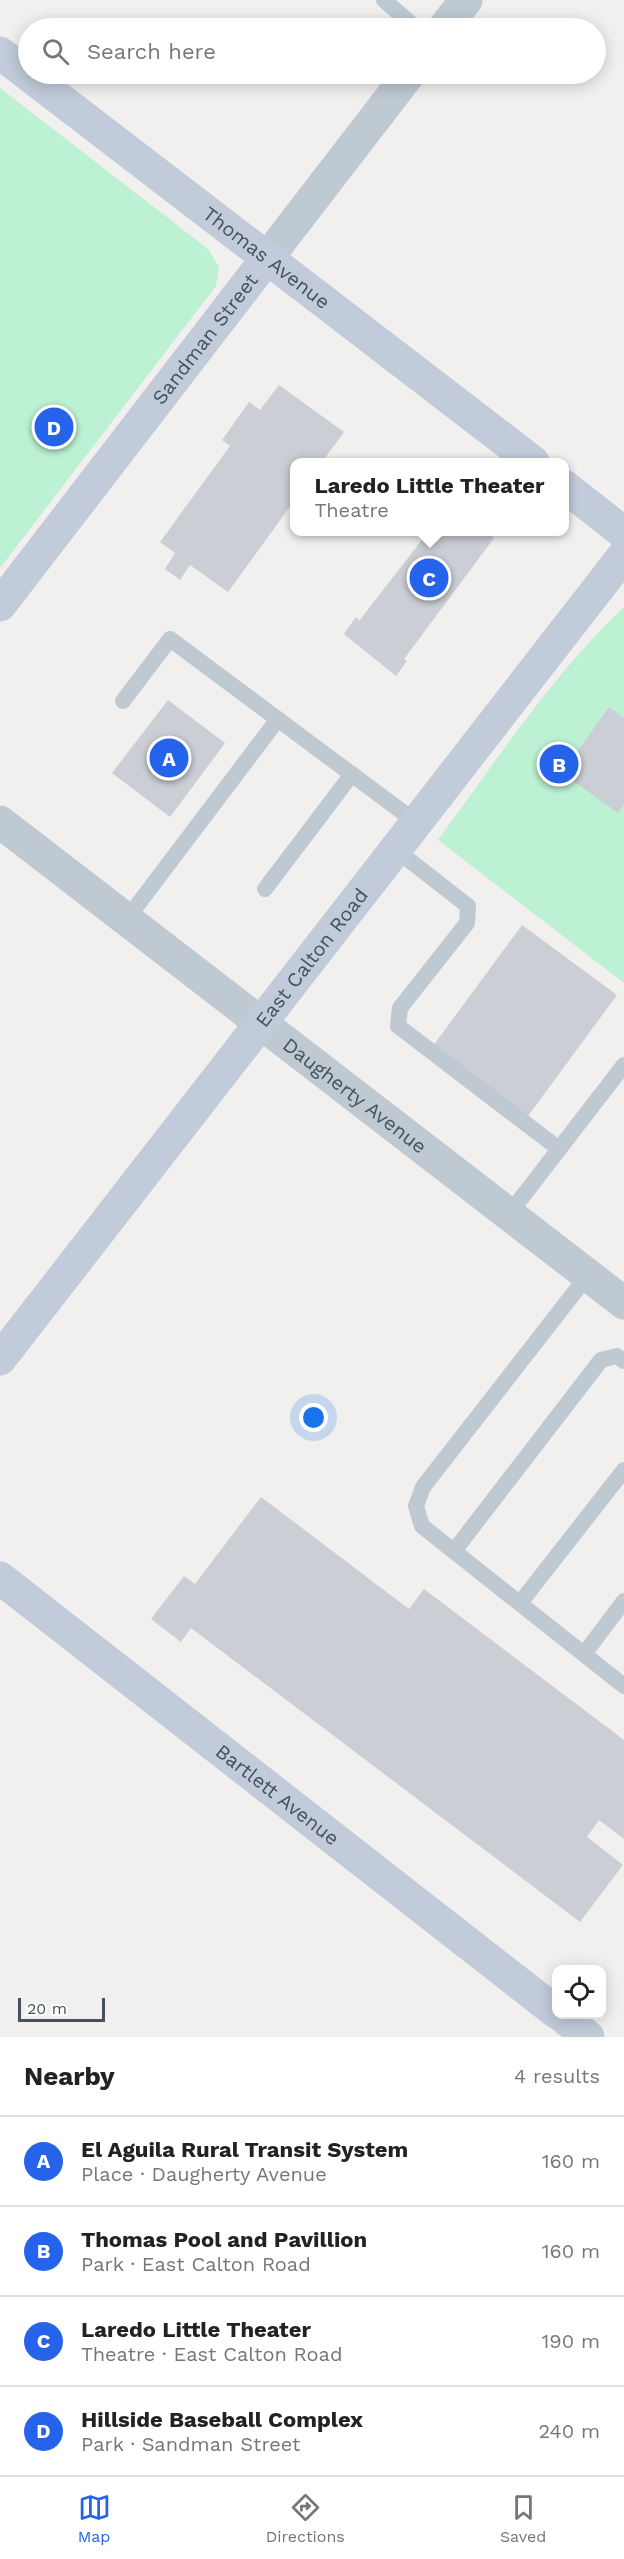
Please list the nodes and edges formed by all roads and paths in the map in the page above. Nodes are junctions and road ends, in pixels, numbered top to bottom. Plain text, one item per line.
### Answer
1 (384, 0) edge
2 (466, 0) edge
3 (405, 18) edge
4 (452, 18) edge
5 (0, 53) edge
6 (18, 67) edge
7 (41, 84) edge
8 (401, 84) edge
9 (268, 256) junction
10 (528, 458) edge
11 (569, 490) edge
12 (624, 533) edge
13 (624, 555) edge
14 (0, 605) edge
15 (123, 701) dead end
16 (278, 719) junction
17 (352, 774) junction
18 (0, 822) edge
19 (416, 822) junction
20 (396, 849) junction
21 (265, 889) dead end
22 (126, 920) junction
23 (260, 1023) junction
24 (624, 1065) edge
25 (559, 1149) junction
26 (509, 1214) junction
27 (588, 1275) junction
28 (624, 1303) edge
29 (0, 1359) edge
30 (624, 1361) edge
31 (624, 1470) edge
32 (454, 1551) junction
33 (0, 1578) edge
34 (624, 1601) edge
35 (520, 1603) junction
36 (0, 1608) edge
37 (42, 1611) junction
38 (584, 1654) junction
39 (624, 1686) edge
40 (552, 2008) edge
41 (566, 2019) edge
42 (588, 2037) edge

1 - 3 lane
2 - 4 street
5 - 6 street, Thomas Avenue
7 - 9 street, Thomas Avenue
8 - 9 street, Sandman Street
9 - 10 street, Thomas Avenue
9 - 14 street, Sandman Street
11 - 12 street
13 - 19 street, East Calton Road
15 - 16 lane
16 - 17 lane
16 - 22 lane
17 - 19 lane
17 - 21 lane
18 - 22 street, Daugherty Avenue
19 - 20 street, East Calton Road
20 - 23 street, East Calton Road
20 - 25 lane
22 - 23 street, Daugherty Avenue
23 - 26 street, Daugherty Avenue
23 - 29 street, East Calton Road
24 - 25 lane
25 - 26 lane
26 - 27 street, Daugherty Avenue
27 - 28 street, Daugherty Avenue
27 - 32 lane
30 - 32 lane
31 - 35 lane
32 - 35 lane
33 - 37 street, Bartlett Avenue
34 - 38 lane
35 - 38 lane
36 - 37 street
37 - 40 street, Bartlett Avenue
38 - 39 lane
41 - 42 street, Bartlett Avenue

